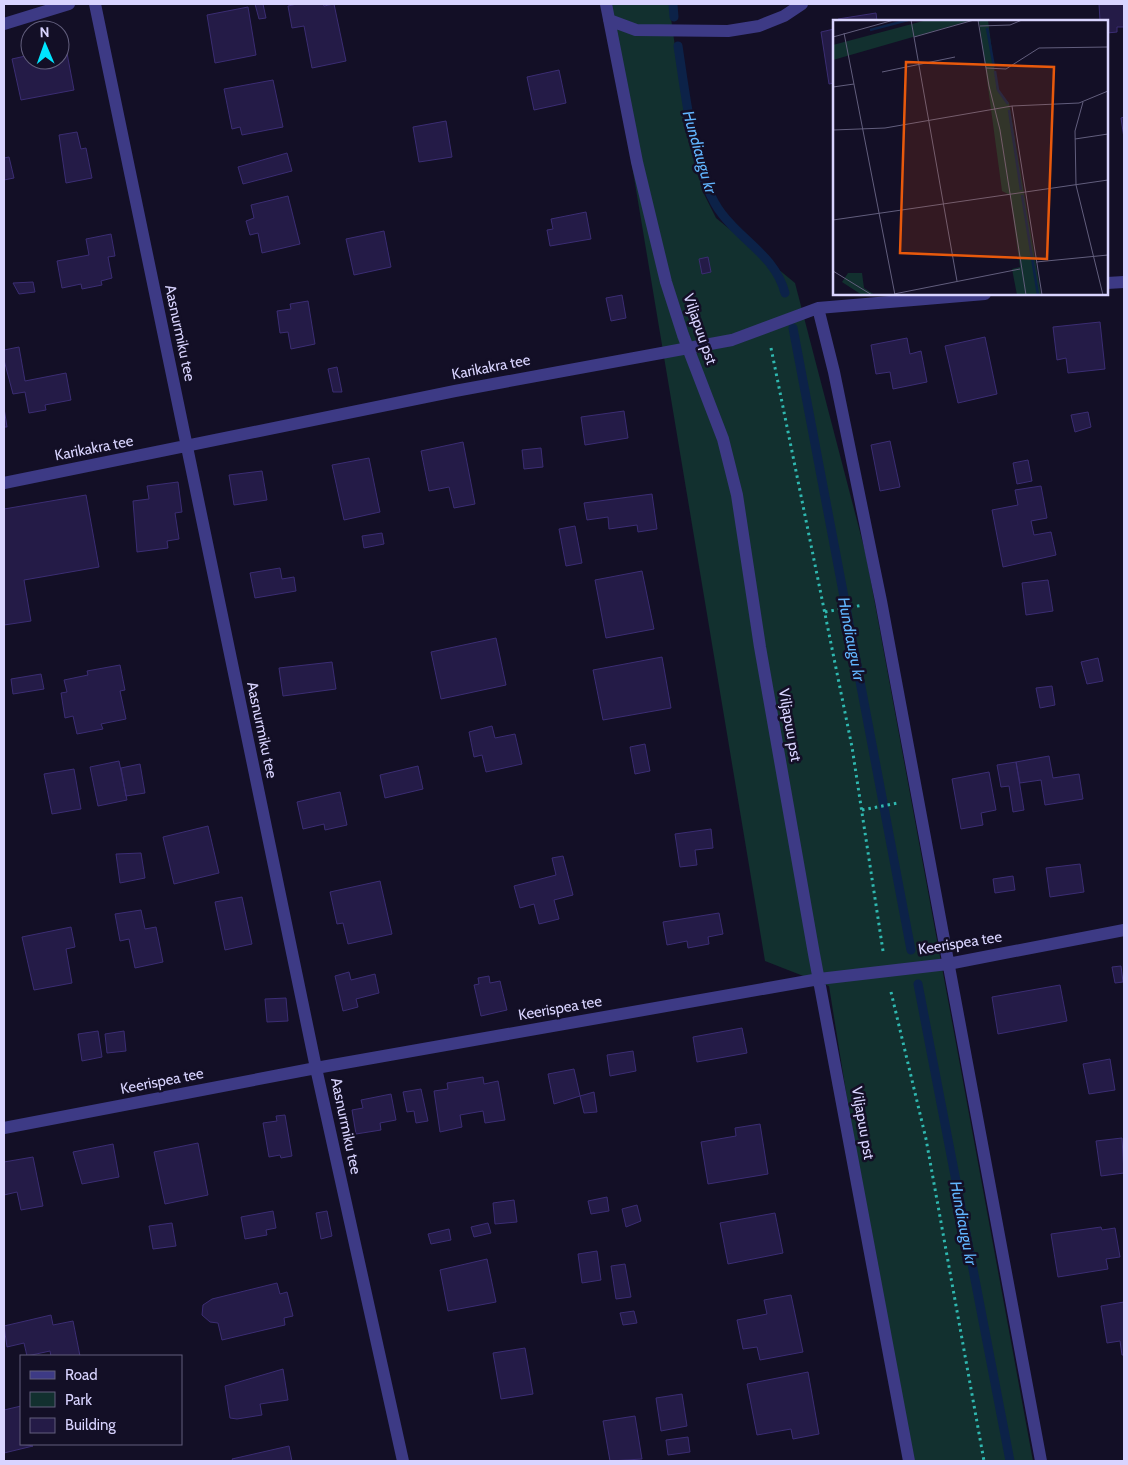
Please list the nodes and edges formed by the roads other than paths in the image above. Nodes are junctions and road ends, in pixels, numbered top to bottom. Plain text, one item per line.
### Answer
1 (69, 4) edge
2 (95, 4) edge
3 (606, 4) edge
4 (802, 4) edge
5 (609, 20) junction
6 (4, 24) edge
7 (1124, 282) edge
8 (1108, 283) edge
9 (973, 295) edge
10 (818, 308) junction
11 (685, 341) junction
12 (186, 446) junction
13 (4, 483) edge
14 (1124, 930) edge
15 (948, 964) junction
16 (820, 979) junction
17 (316, 1068) junction
18 (4, 1128) edge
19 (403, 1461) edge
20 (909, 1461) edge
21 (1041, 1461) edge

1 - 6 street
2 - 12 street, Aasnurmiku tee
3 - 5 street, Viljapuu pst
4 - 5 street
5 - 11 street, Viljapuu pst
7 - 8 street
9 - 10 street, Karikakra tee
10 - 11 street, Karikakra tee
10 - 15 street
11 - 12 street, Karikakra tee
11 - 16 street, Viljapuu pst
12 - 13 street, Karikakra tee
12 - 17 street, Aasnurmiku tee
14 - 15 street, Keerispea tee
15 - 16 street, Keerispea tee
15 - 21 street
16 - 17 street, Keerispea tee
16 - 20 street, Viljapuu pst
17 - 18 street, Keerispea tee
17 - 19 street, Aasnurmiku tee

